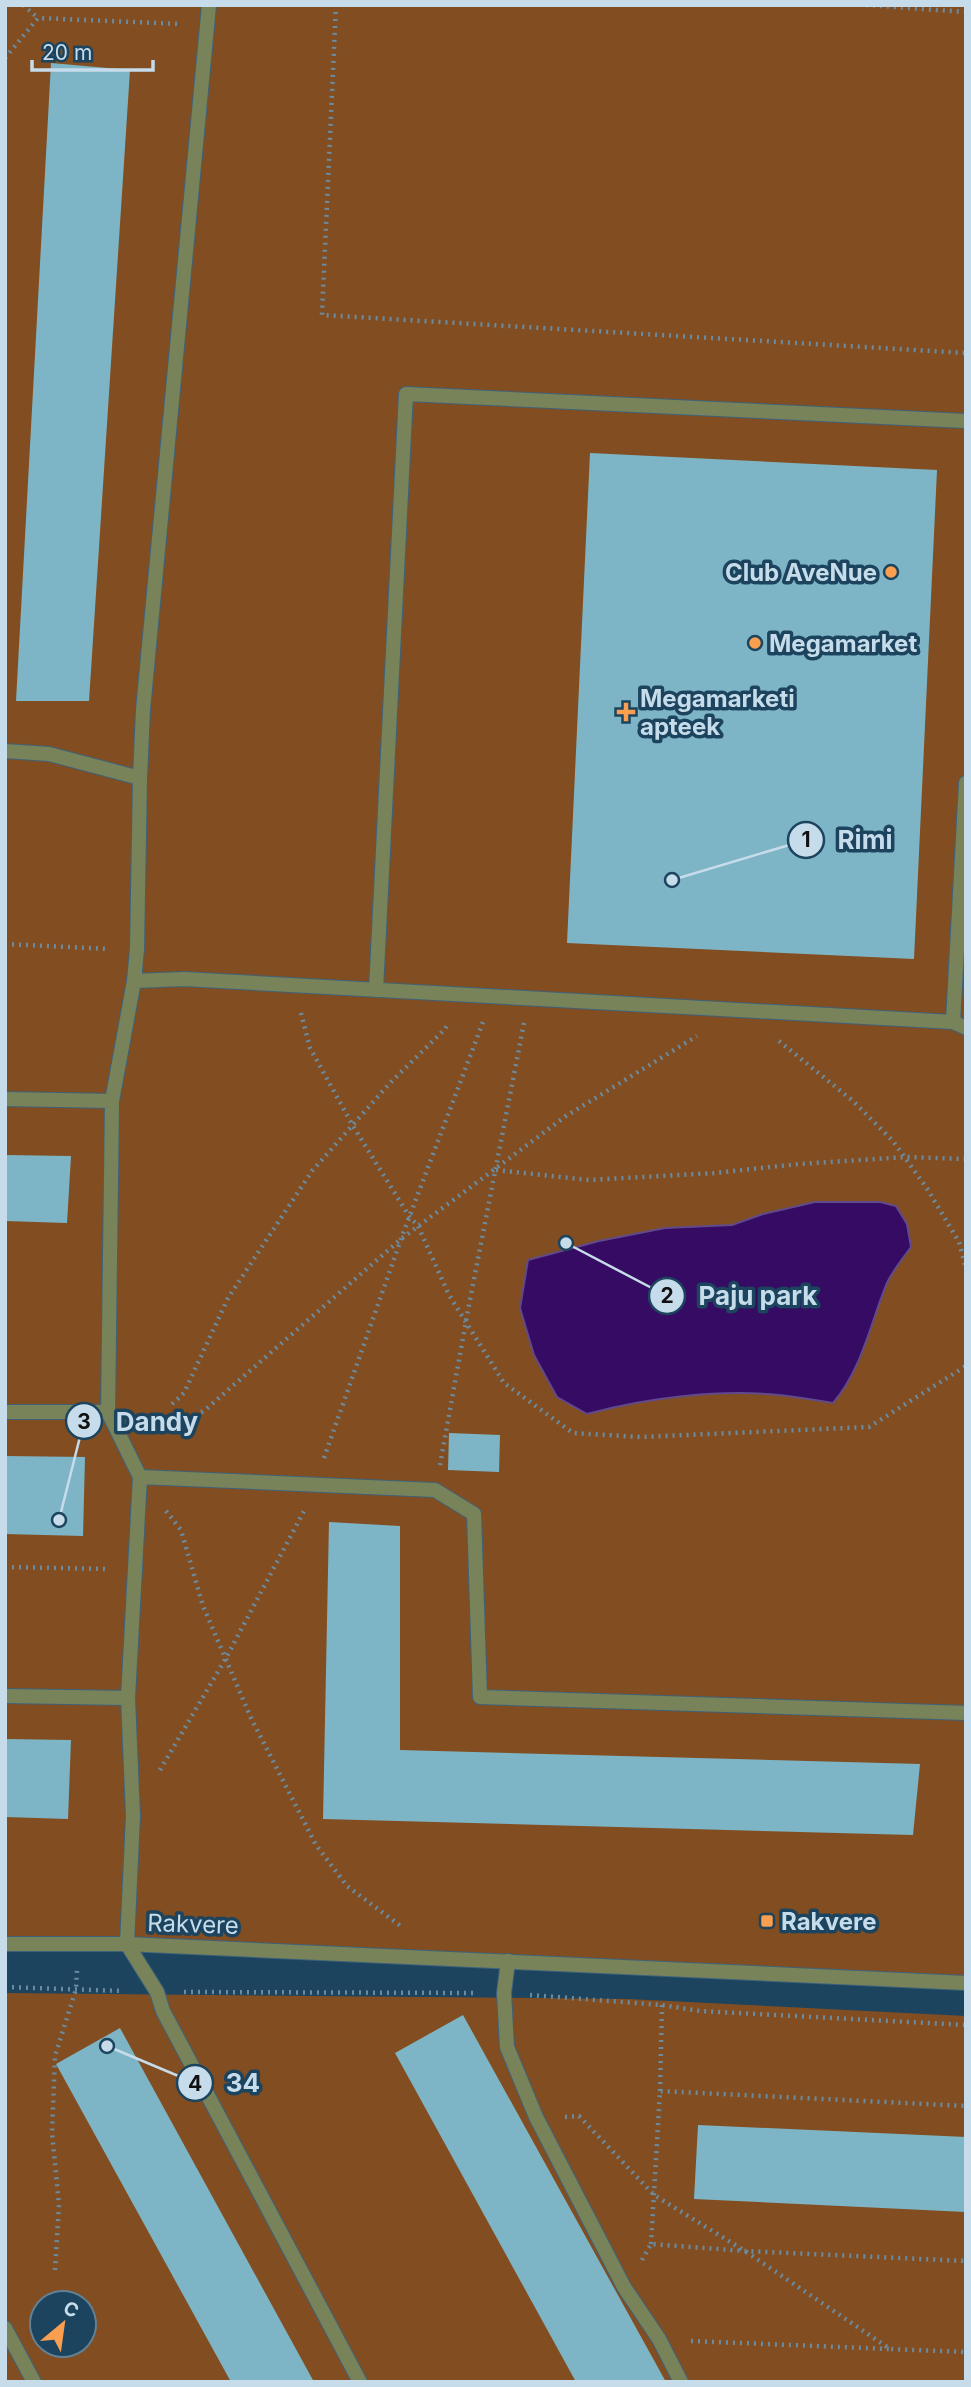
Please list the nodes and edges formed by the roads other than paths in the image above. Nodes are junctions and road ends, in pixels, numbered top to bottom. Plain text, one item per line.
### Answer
1 (209, 5) edge
2 (966, 421) edge
3 (5, 751) edge
4 (140, 778) junction
5 (966, 783) edge
6 (134, 981) junction
7 (376, 990) junction
8 (959, 1025) edge
9 (5, 1099) edge
10 (112, 1101) junction
11 (5, 1412) edge
12 (108, 1412) junction
13 (140, 1477) junction
14 (5, 1696) edge
15 (128, 1698) junction
16 (966, 1713) edge
17 (5, 1944) edge
18 (127, 1944) junction
19 (508, 1961) junction
20 (966, 1983) edge
21 (5, 2328) edge
22 (34, 2382) edge
23 (360, 2382) edge
24 (681, 2382) edge

1 - 4 street
2 - 7 street
3 - 4 street
4 - 6 street
5 - 8 street
6 - 7 street
6 - 10 street
7 - 8 street
9 - 10 street
10 - 12 street
11 - 12 street
12 - 13 street
13 - 15 street
13 - 16 street
14 - 15 street
15 - 18 street
17 - 18 street, Rakvere
18 - 19 street, Rakvere
18 - 23 street
19 - 20 street, Rakvere
19 - 24 street
21 - 22 street

